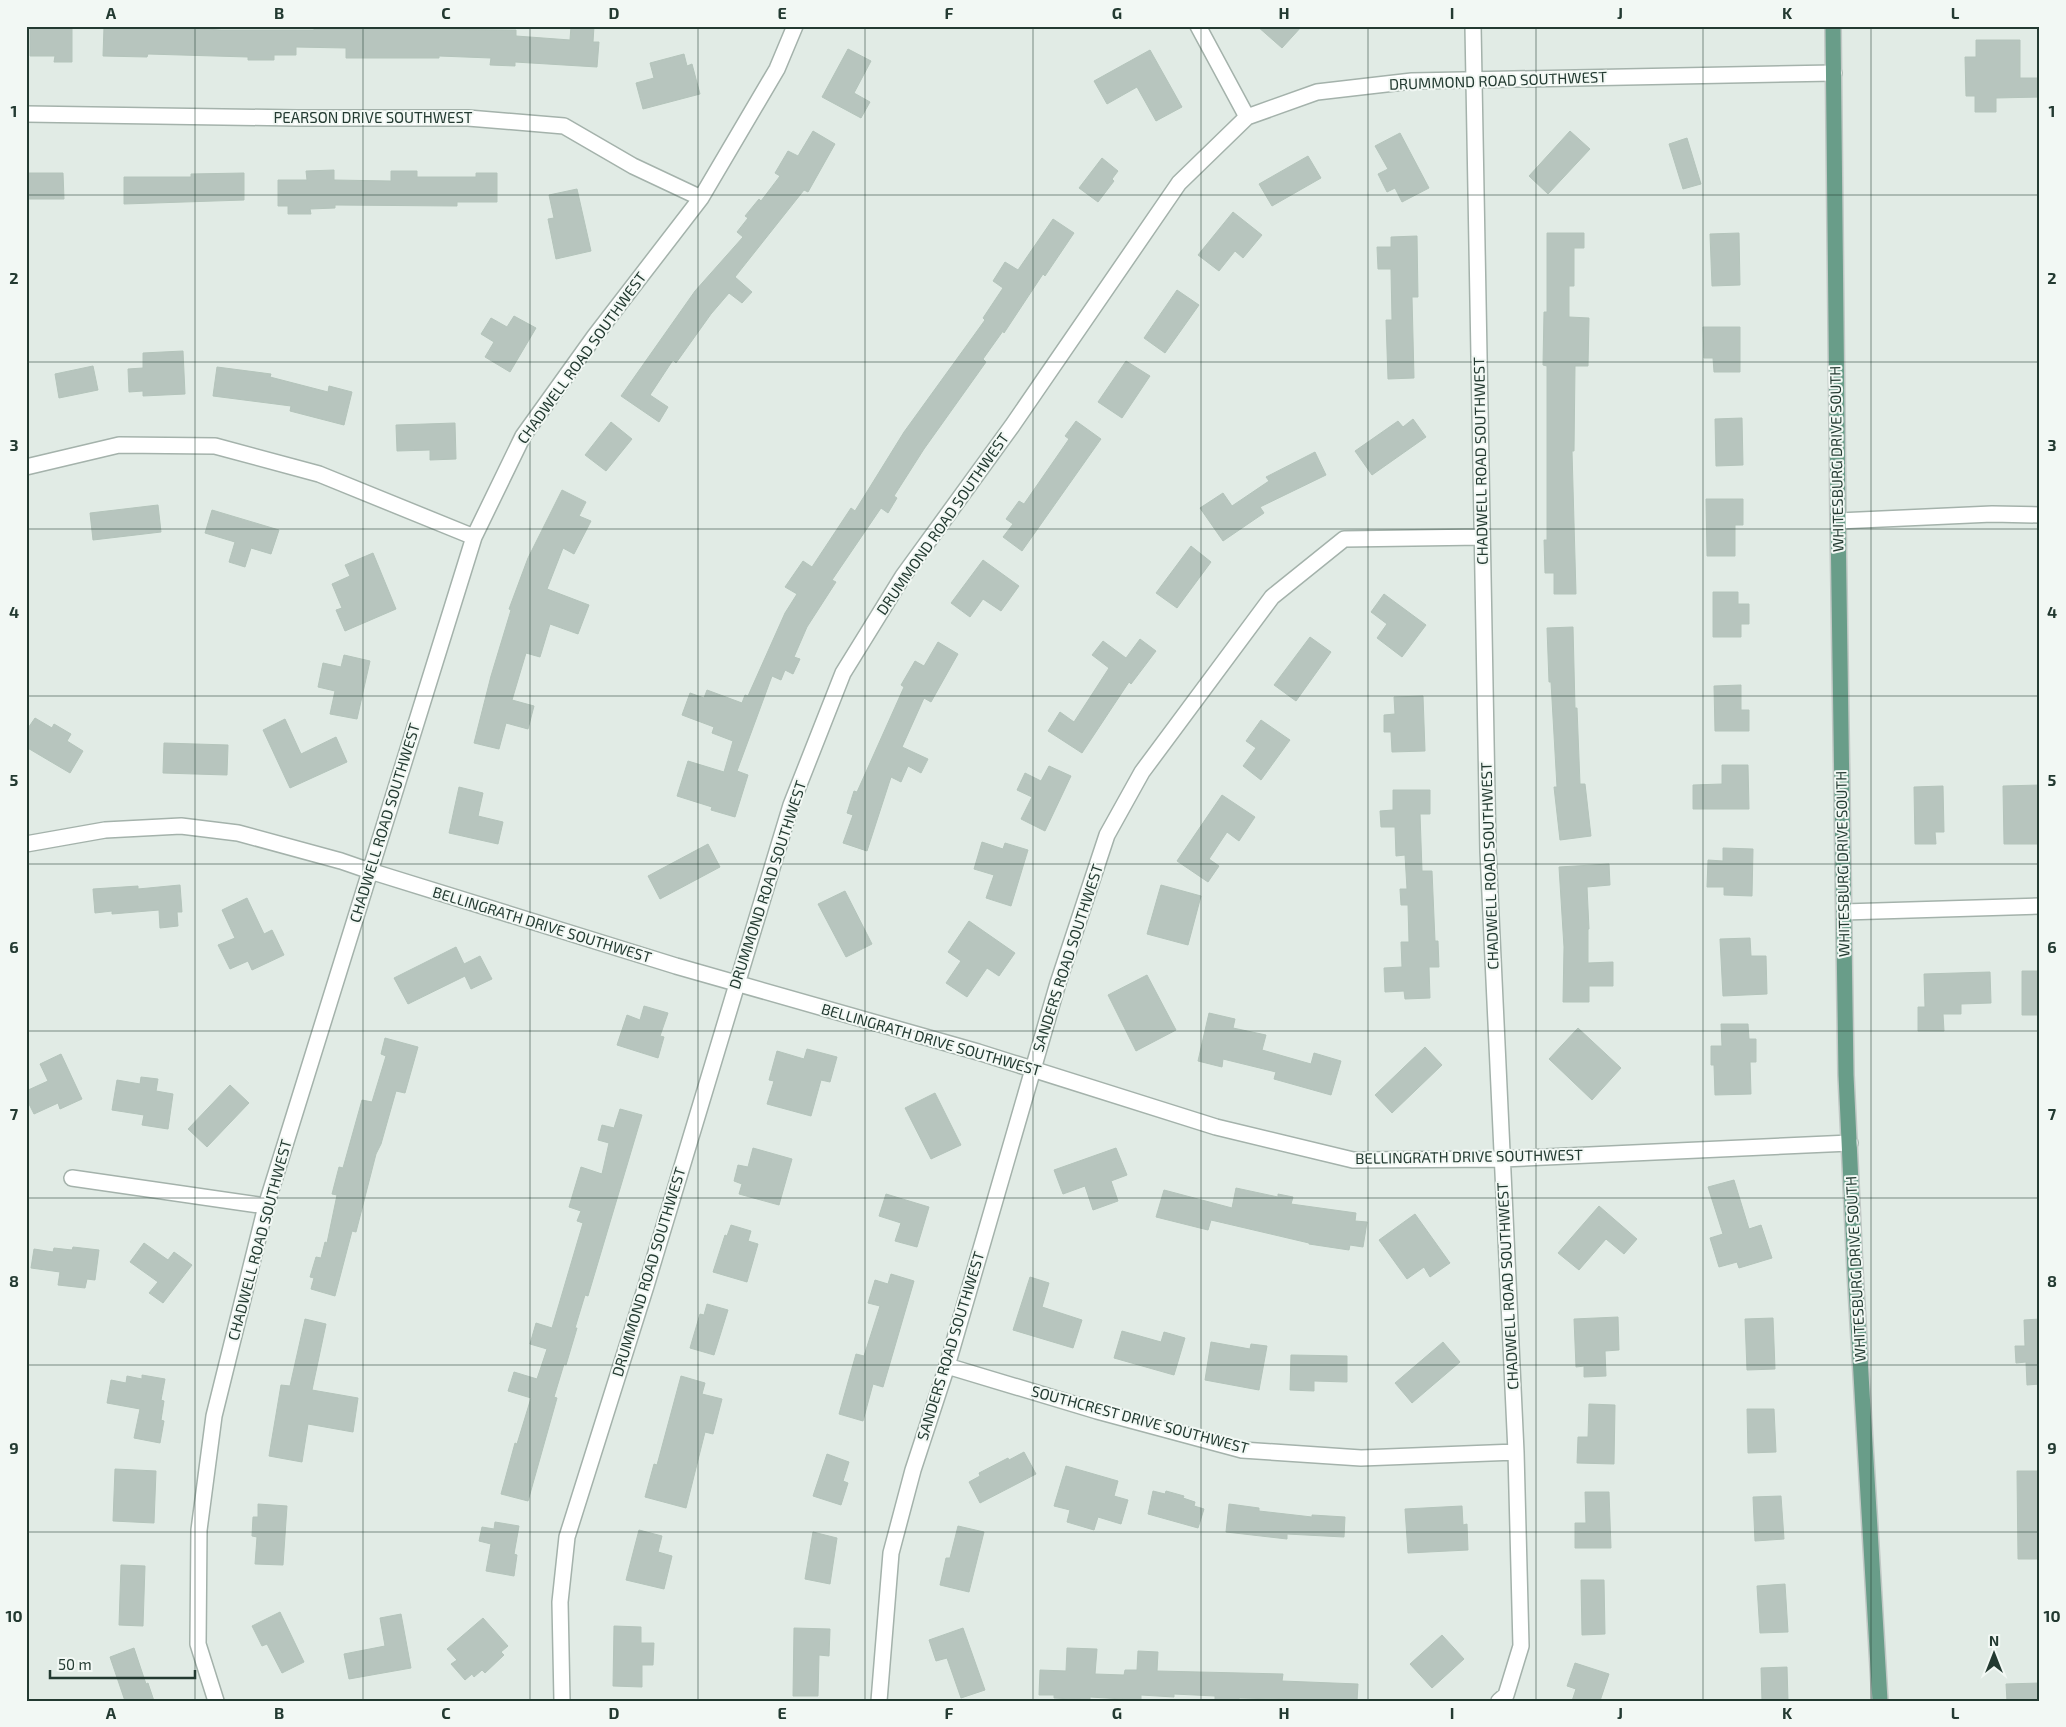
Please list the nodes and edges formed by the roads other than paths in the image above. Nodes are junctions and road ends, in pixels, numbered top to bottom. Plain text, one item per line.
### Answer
1 (795, 26) edge
2 (1198, 26) edge
3 (1473, 26) edge
4 (1833, 26) edge
5 (1834, 73) junction
6 (1474, 81) junction
7 (26, 114) edge
8 (1247, 116) junction
9 (701, 198) junction
10 (26, 468) edge
11 (2040, 515) edge
12 (1838, 521) junction
13 (474, 537) junction
14 (1482, 537) junction
15 (26, 844) edge
16 (370, 872) junction
17 (2040, 906) edge
18 (1844, 912) junction
19 (736, 983) junction
20 (1033, 1070) junction
21 (1850, 1143) junction
22 (1502, 1159) junction
23 (72, 1178) dead end
24 (266, 1206) junction
25 (947, 1366) junction
26 (1516, 1452) junction
27 (216, 1701) edge
28 (562, 1701) edge
29 (879, 1701) edge
30 (1500, 1701) edge
31 (1880, 1701) edge

1 - 9 street, CHADWELL ROAD SOUTHWEST
2 - 8 street
3 - 6 street, CHADWELL ROAD SOUTHWEST
4 - 5 main road, WHITESBURG DRIVE SOUTH
5 - 6 street, DRUMMOND ROAD SOUTHWEST
5 - 12 main road, WHITESBURG DRIVE SOUTH
6 - 8 street, DRUMMOND ROAD SOUTHWEST
6 - 14 street, CHADWELL ROAD SOUTHWEST
7 - 9 street, PEARSON DRIVE SOUTHWEST
8 - 19 street, DRUMMOND ROAD SOUTHWEST
9 - 13 street, CHADWELL ROAD SOUTHWEST
10 - 13 street
11 - 12 street
12 - 18 main road, WHITESBURG DRIVE SOUTH
13 - 16 street, CHADWELL ROAD SOUTHWEST
14 - 20 street, SANDERS ROAD SOUTHWEST
14 - 22 street, CHADWELL ROAD SOUTHWEST
15 - 16 street, BELLINGRATH DRIVE SOUTHWEST
16 - 19 street, BELLINGRATH DRIVE SOUTHWEST
16 - 24 street, CHADWELL ROAD SOUTHWEST
17 - 18 street
18 - 21 main road, WHITESBURG DRIVE SOUTH
19 - 20 street, BELLINGRATH DRIVE SOUTHWEST
19 - 28 street, DRUMMOND ROAD SOUTHWEST
20 - 22 street, BELLINGRATH DRIVE SOUTHWEST
20 - 25 street, SANDERS ROAD SOUTHWEST
21 - 22 street, BELLINGRATH DRIVE SOUTHWEST
21 - 31 main road, WHITESBURG DRIVE SOUTH
22 - 26 street, CHADWELL ROAD SOUTHWEST
23 - 24 street
24 - 27 street, CHADWELL ROAD SOUTHWEST
25 - 26 street, SOUTHCREST DRIVE SOUTHWEST
25 - 29 street, SANDERS ROAD SOUTHWEST
26 - 30 street, CHADWELL ROAD SOUTHWEST

